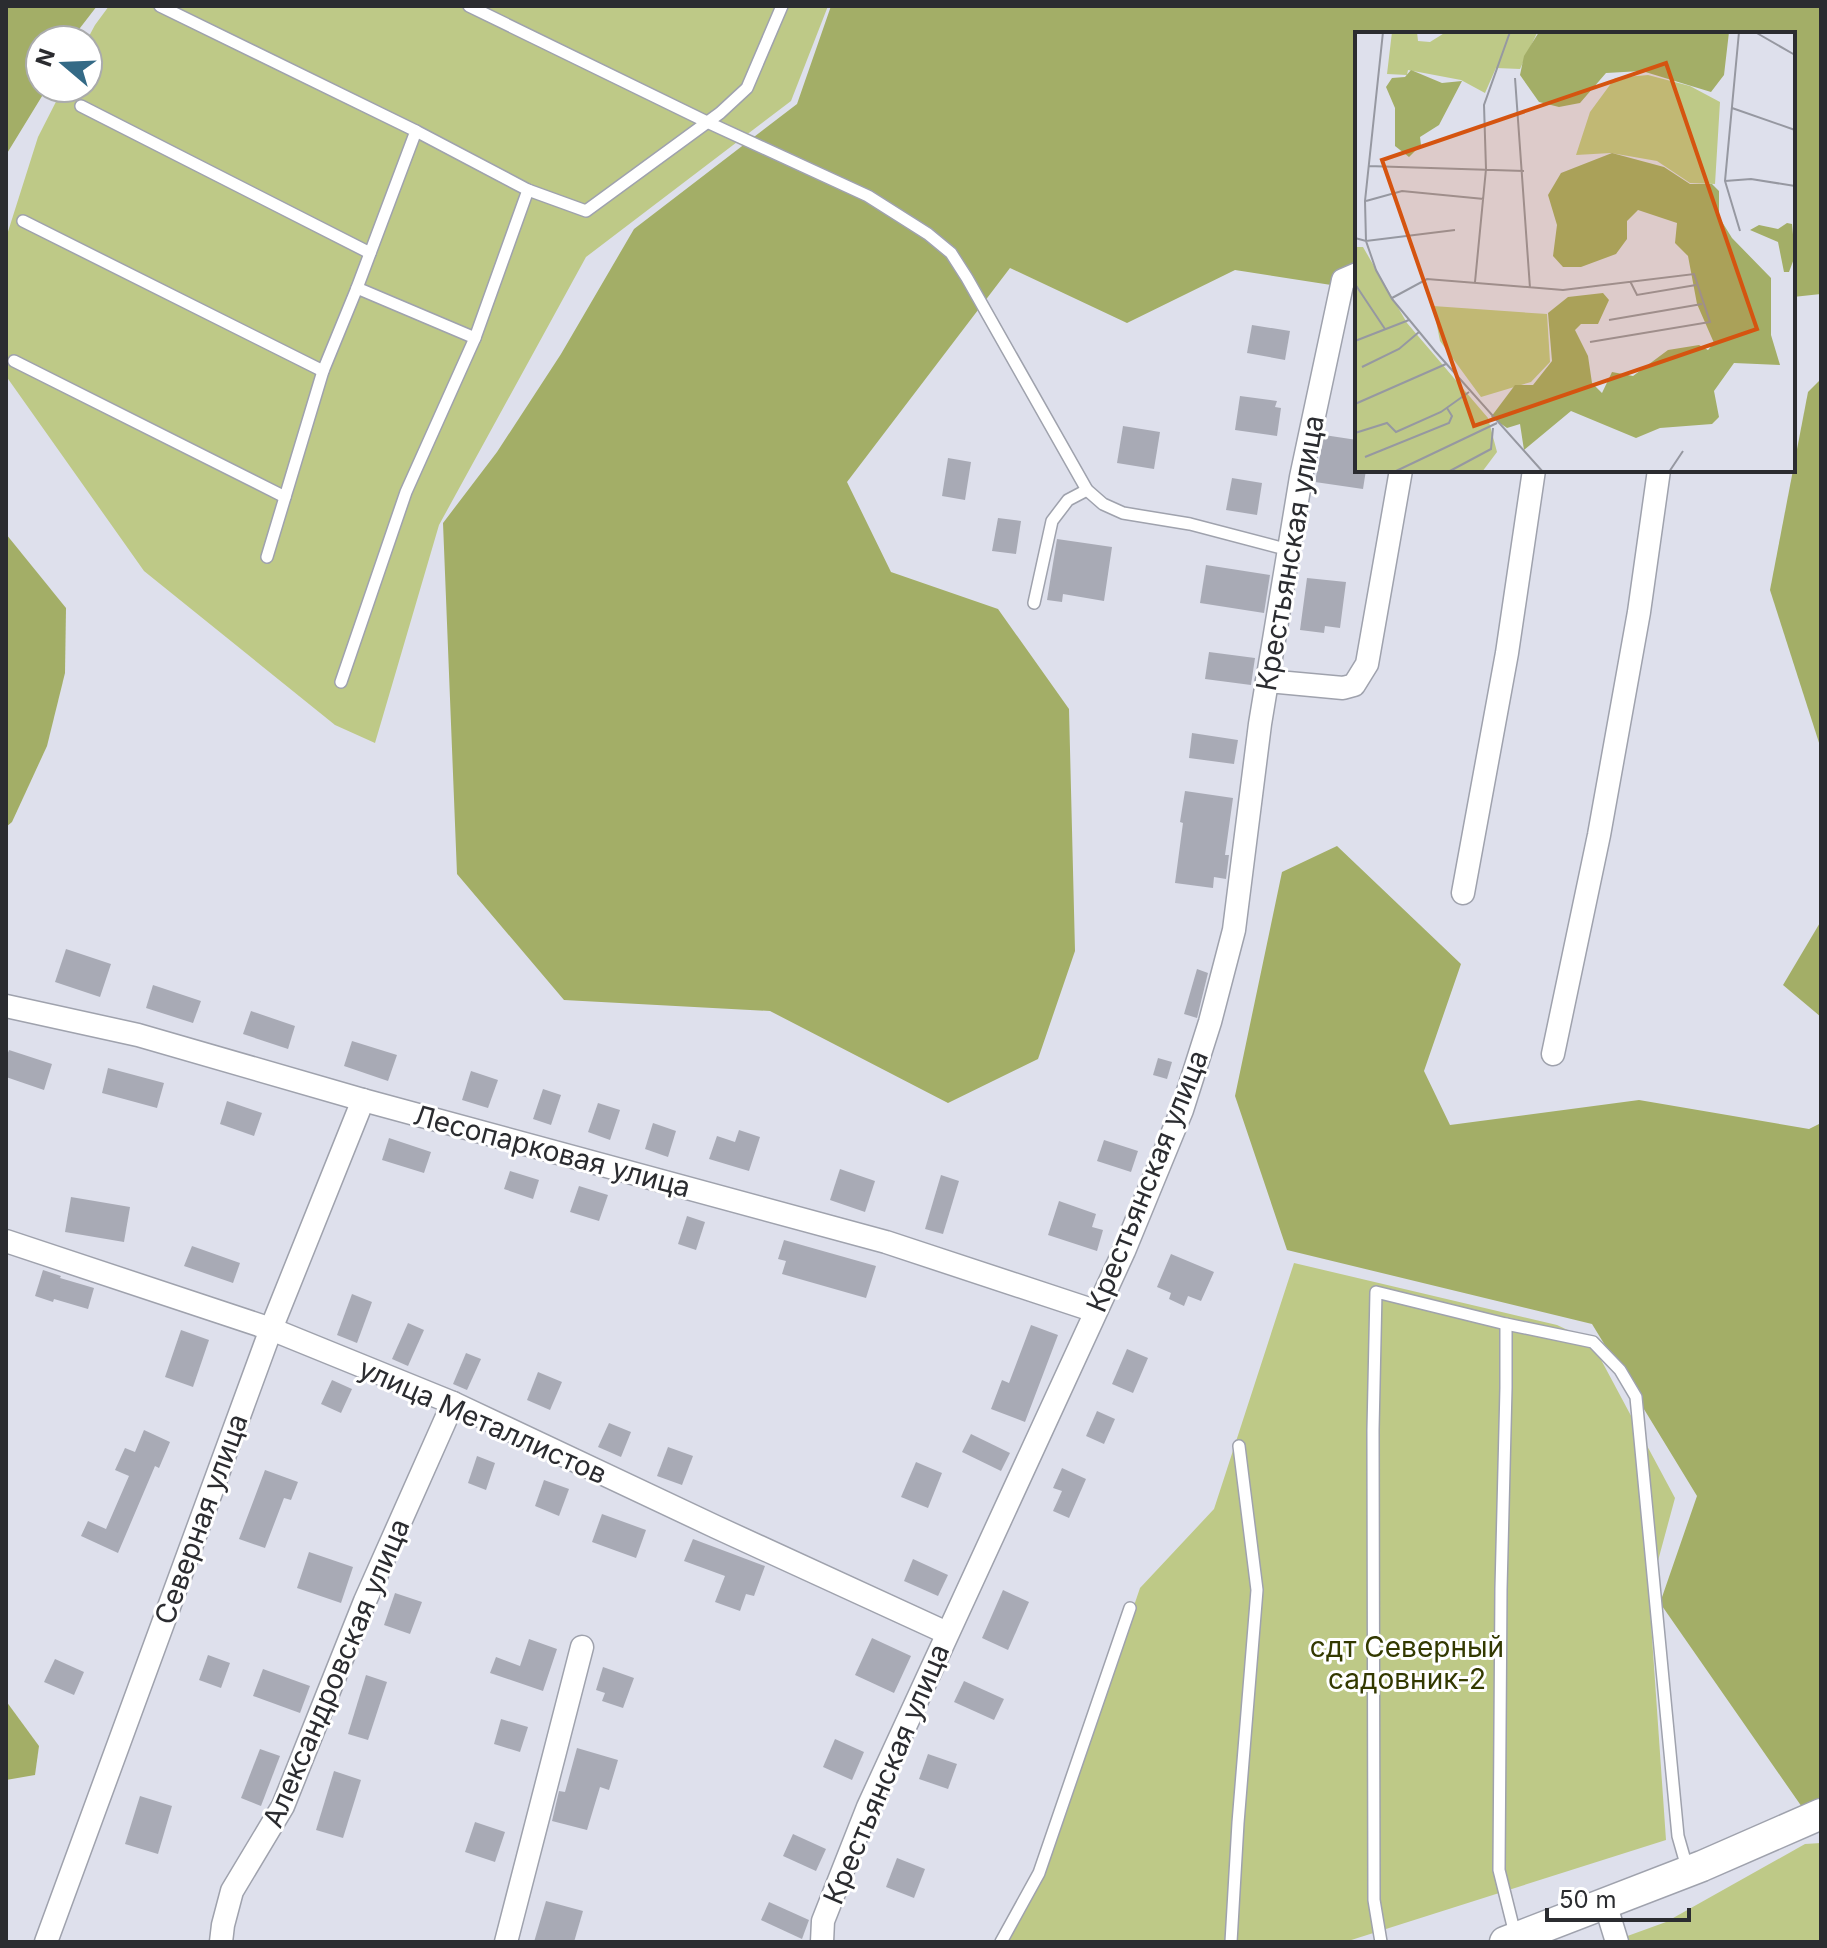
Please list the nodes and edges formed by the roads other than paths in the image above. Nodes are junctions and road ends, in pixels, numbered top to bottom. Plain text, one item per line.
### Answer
1 (160, 6) edge
2 (469, 6) edge
3 (782, 6) edge
4 (81, 106) dead end
5 (707, 122) junction
6 (416, 131) junction
7 (528, 190) junction
8 (23, 221) dead end
9 (370, 253) junction
10 (1350, 277) edge
11 (357, 288) junction
12 (475, 338) junction
13 (14, 361) dead end
14 (323, 371) junction
15 (1401, 472) edge
16 (1534, 472) edge
17 (1659, 472) edge
18 (1087, 490) junction
19 (285, 497) junction
20 (1289, 550) junction
21 (267, 557) dead end
22 (1034, 603) dead end
23 (1267, 681) junction
24 (341, 682) dead end
25 (1463, 893) dead end
26 (6, 1006) edge
27 (1553, 1054) dead end
28 (363, 1100) junction
29 (6, 1241) edge
30 (1095, 1311) junction
31 (1506, 1324) junction
32 (271, 1329) junction
33 (453, 1403) junction
34 (1239, 1446) dead end
35 (1130, 1608) dead end
36 (947, 1633) junction
37 (582, 1647) dead end
38 (1821, 1814) edge
39 (1688, 1871) junction
40 (1605, 1903) junction
41 (1510, 1940) edge
42 (46, 1942) edge
43 (221, 1942) edge
44 (506, 1942) edge
45 (822, 1942) edge
46 (1001, 1942) edge
47 (1231, 1942) edge
48 (1381, 1942) edge
49 (1617, 1942) edge

1 - 6 lane
2 - 5 lane
3 - 5 lane
4 - 9 lane
5 - 7 lane
5 - 18 lane
6 - 7 lane
6 - 9 lane
7 - 12 lane
8 - 14 lane
9 - 11 lane
10 - 20 street, Крестьянская улица
11 - 12 lane
11 - 14 lane
12 - 24 lane
13 - 19 lane
14 - 19 lane
15 - 23 street
16 - 25 street
17 - 27 street
18 - 20 lane
18 - 22 lane
19 - 21 lane
20 - 23 street, Крестьянская улица
23 - 30 street, Крестьянская улица
26 - 28 street, Лесопарковая улица
28 - 30 street, Лесопарковая улица
28 - 32 street, Северная улица
29 - 32 street, улица Металлистов
30 - 36 street, Крестьянская улица
31 - 39 lane
31 - 41 lane
31 - 48 lane
32 - 33 street, улица Металлистов
32 - 42 street, Северная улица
33 - 36 street, улица Металлистов
33 - 43 street, Александровская улица
34 - 47 lane
35 - 46 lane
36 - 45 street, Крестьянская улица
37 - 44 street
38 - 39 main road
39 - 40 main road
40 - 41 main road
40 - 49 street

